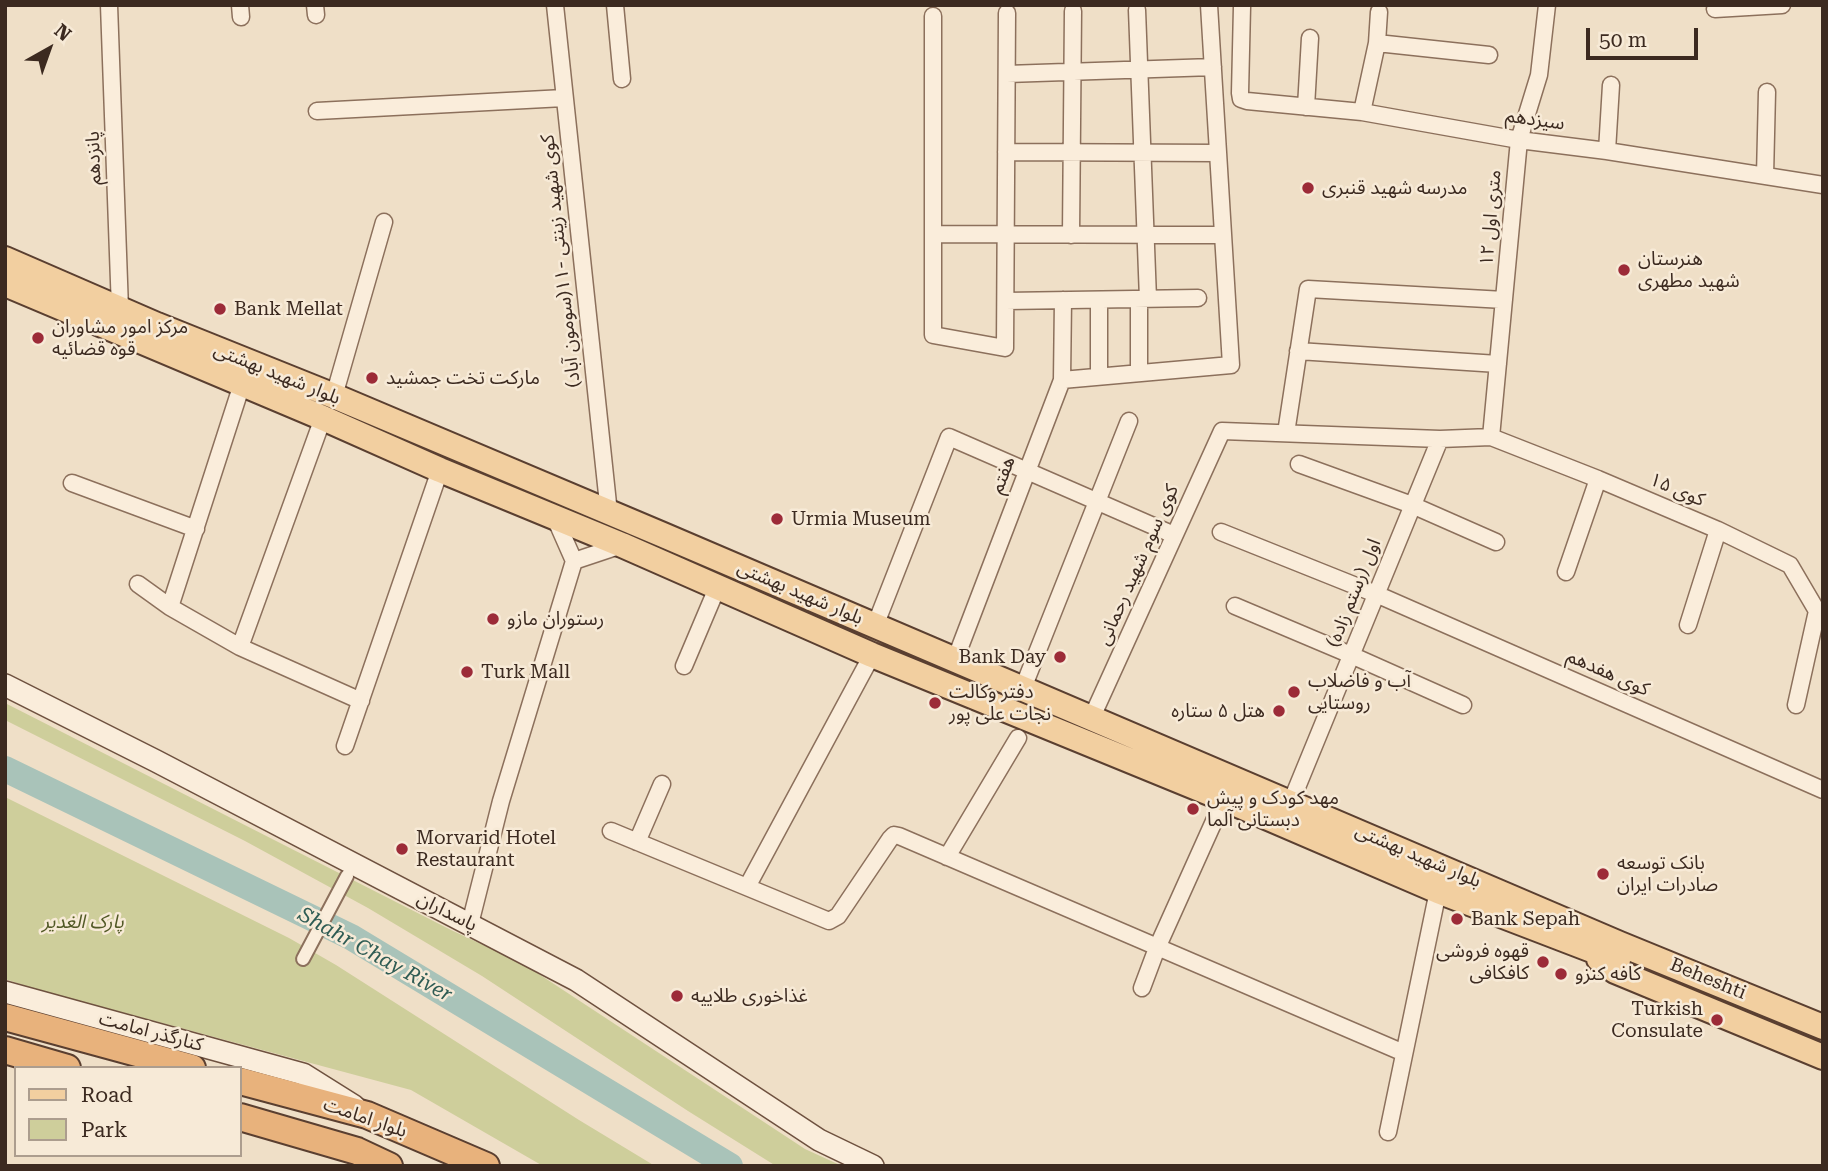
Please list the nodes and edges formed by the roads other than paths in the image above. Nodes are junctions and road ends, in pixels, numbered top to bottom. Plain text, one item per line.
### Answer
1 (109, 5) edge
2 (555, 5) edge
3 (615, 5) edge
4 (1209, 5) edge
5 (1547, 5) edge
6 (1782, 5) edge
7 (1242, 7) dead end
8 (1715, 9) dead end
9 (1073, 10) dead end
10 (1137, 10) dead end
11 (1379, 12) dead end
12 (1007, 13) dead end
13 (933, 16) dead end
14 (1310, 38) dead end
15 (1377, 43) junction
16 (1489, 55) dead end
17 (1213, 67) junction
18 (1139, 70) junction
19 (1072, 72) junction
20 (1007, 74) junction
21 (622, 79) dead end
22 (1611, 85) dead end
23 (1766, 92) dead end
24 (564, 98) junction
25 (1306, 107) junction
26 (317, 111) dead end
27 (1362, 112) junction
28 (1519, 140) junction
29 (1006, 152) junction
30 (1072, 152) junction
31 (1607, 152) junction
32 (1143, 153) junction
33 (1218, 153) junction
34 (1765, 176) junction
35 (1823, 185) edge
36 (384, 222) dead end
37 (933, 234) junction
38 (1006, 234) junction
39 (1072, 234) junction
40 (1146, 235) junction
41 (1223, 235) junction
42 (5, 259) edge
43 (5, 284) edge
44 (1198, 298) dead end
45 (1143, 299) junction
46 (1063, 300) junction
47 (1098, 300) junction
48 (1504, 300) junction
49 (1006, 301) junction
50 (120, 309) junction
51 (154, 335) junction
52 (1298, 351) junction
53 (1498, 364) junction
54 (1139, 373) junction
55 (1099, 376) junction
56 (1062, 380) junction
57 (242, 384) junction
58 (328, 407) junction
59 (1129, 421) dead end
60 (1286, 433) junction
61 (1490, 437) junction
62 (1440, 439) junction
63 (1299, 464) dead end
64 (440, 470) junction
65 (1027, 471) junction
66 (1598, 479) junction
67 (72, 483) dead end
68 (1097, 502) junction
69 (1412, 505) junction
70 (609, 513) junction
71 (555, 518) junction
72 (196, 529) junction
73 (1717, 530) junction
74 (1221, 532) dead end
75 (1174, 535) junction
76 (1496, 542) dead end
77 (622, 545) junction
78 (574, 561) junction
79 (1566, 572) dead end
80 (138, 584) dead end
81 (717, 588) junction
82 (1376, 594) junction
83 (1235, 606) dead end
84 (170, 607) junction
85 (1820, 611) edge
86 (1688, 625) dead end
87 (875, 626) junction
88 (240, 647) junction
89 (872, 655) junction
90 (1351, 655) junction
91 (955, 660) junction
92 (684, 666) dead end
93 (5, 685) edge
94 (1023, 688) junction
95 (361, 701) junction
96 (1463, 705) dead end
97 (1796, 705) dead end
98 (1092, 717) junction
99 (1018, 738) dead end
100 (345, 746) dead end
101 (662, 784) dead end
102 (1823, 790) edge
103 (1224, 799) junction
104 (1291, 802) junction
105 (611, 831) dead end
106 (637, 842) junction
107 (947, 858) junction
108 (347, 876) dead end
109 (747, 887) junction
110 (1438, 891) junction
111 (470, 924) junction
112 (1587, 939) junction
113 (1157, 948) junction
114 (303, 959) dead end
115 (1142, 988) dead end
116 (5, 992) edge
117 (1823, 1011) edge
118 (5, 1017) edge
119 (1823, 1027) edge
120 (1823, 1044) edge
121 (5, 1050) edge
122 (1404, 1053) junction
123 (1823, 1057) edge
124 (60, 1066) edge
125 (185, 1066) edge
126 (242, 1082) edge
127 (368, 1115) junction
128 (242, 1118) edge
129 (1388, 1132) dead end
130 (389, 1166) edge
131 (486, 1166) edge
132 (873, 1166) edge

1 - 50 street, پانزدهم
2 - 24 street, کوی شهید زینتی -۱۱(سومون آباد)
3 - 21 street
4 - 17 street
5 - 28 street, ۱۲ متری اول
6 - 8 street
7 - 25 street, سیزدهم
9 - 19 street
10 - 18 street
11 - 15 street
12 - 20 street
13 - 37 street
14 - 25 street
15 - 16 street
15 - 27 street
17 - 18 street
17 - 33 street
18 - 19 street
18 - 32 street
19 - 20 street
19 - 30 street
20 - 29 street
22 - 31 street
23 - 34 street
24 - 26 street
24 - 70 street, کوی شهید زینتی -۱۱(سومون آباد)
25 - 27 street, سیزدهم
27 - 28 street, سیزدهم
28 - 31 street, سیزدهم
28 - 48 street, ۱۲ متری اول
29 - 30 street
29 - 38 street
30 - 32 street
30 - 39 street
31 - 34 street, سیزدهم
32 - 33 street
32 - 40 street
33 - 41 street
34 - 35 street, سیزدهم
36 - 58 street
37 - 38 street
37 - 49 street
38 - 39 street
38 - 49 street
39 - 40 street
40 - 41 street
40 - 45 street
41 - 54 street
42 - 50 main road, بلوار شهید بهشتی
43 - 51 main road, بلوار شهید بهشتی
44 - 45 street
45 - 47 street
45 - 54 street
46 - 47 street
46 - 49 street
46 - 56 street, هفتم
47 - 55 street
48 - 52 street
48 - 53 street, ۱۲ متری اول
50 - 51 main road, بلوار شهید بهشتی
51 - 57 main road, بلوار شهید بهشتی
51 - 58 main road, بلوار شهید بهشتی
52 - 53 street
52 - 60 street
53 - 61 street, ۱۲ متری اول
54 - 55 street
55 - 56 street
56 - 65 street, هفتم
57 - 58 main road, بلوار شهید بهشتی
57 - 72 street
58 - 64 main road, بلوار شهید بهشتی
58 - 70 main road, بلوار شهید بهشتی
58 - 88 street
59 - 68 street
60 - 62 street
60 - 75 street, کوی سوم شهید رحمانی
61 - 62 street
61 - 66 street, کوی ۱۵
62 - 69 street, اول (رستم زاده)
63 - 69 street
64 - 71 main road, بلوار شهید بهشتی
64 - 95 street
65 - 68 street
65 - 87 street
65 - 91 street, هفتم
66 - 73 street, کوی ۱۵
66 - 79 street
67 - 72 street
68 - 75 street
68 - 94 street
69 - 76 street
69 - 82 street, اول (رستم زاده)
70 - 87 main road, بلوار شهید بهشتی
71 - 77 main road, بلوار شهید بهشتی
71 - 78 street
72 - 84 street
73 - 85 street, کوی ۱۵
73 - 86 street
74 - 82 street, کوی هفدهم
75 - 98 street, کوی سوم شهید رحمانی
77 - 78 street
77 - 81 main road, بلوار شهید بهشتی
78 - 111 street
80 - 84 street
81 - 89 main road, بلوار شهید بهشتی
81 - 92 street
82 - 90 street, اول (رستم زاده)
82 - 102 street, کوی هفدهم
83 - 90 street
84 - 88 street
85 - 97 street
87 - 91 main road, بلوار شهید بهشتی
88 - 95 street
89 - 103 main road, بلوار شهید بهشتی
89 - 109 street
90 - 96 street
90 - 104 street, اول (رستم زاده)
91 - 94 main road, بلوار شهید بهشتی
93 - 111 main road, پاسداران
94 - 98 main road, بلوار شهید بهشتی
95 - 100 street
98 - 104 main road, بلوار شهید بهشتی
99 - 107 street
101 - 106 street
103 - 110 main road, بلوار شهید بهشتی
103 - 113 street
104 - 112 main road, بلوار شهید بهشتی
105 - 106 street
106 - 109 street
107 - 109 street
107 - 113 street
108 - 114 street
110 - 112 main road, بلوار شهید بهشتی
110 - 122 street
111 - 132 main road, پاسداران
112 - 117 main road
112 - 119 main road, Beheshti
112 - 120 main road, Beheshti
112 - 123 main road
113 - 115 street
113 - 122 street
116 - 127 main road, کنارگذر امامت
118 - 125 highway
121 - 124 highway
122 - 129 street
126 - 127 highway, بلوار امامت
127 - 131 highway, بلوار امامت
128 - 130 highway, بلوار امامت

